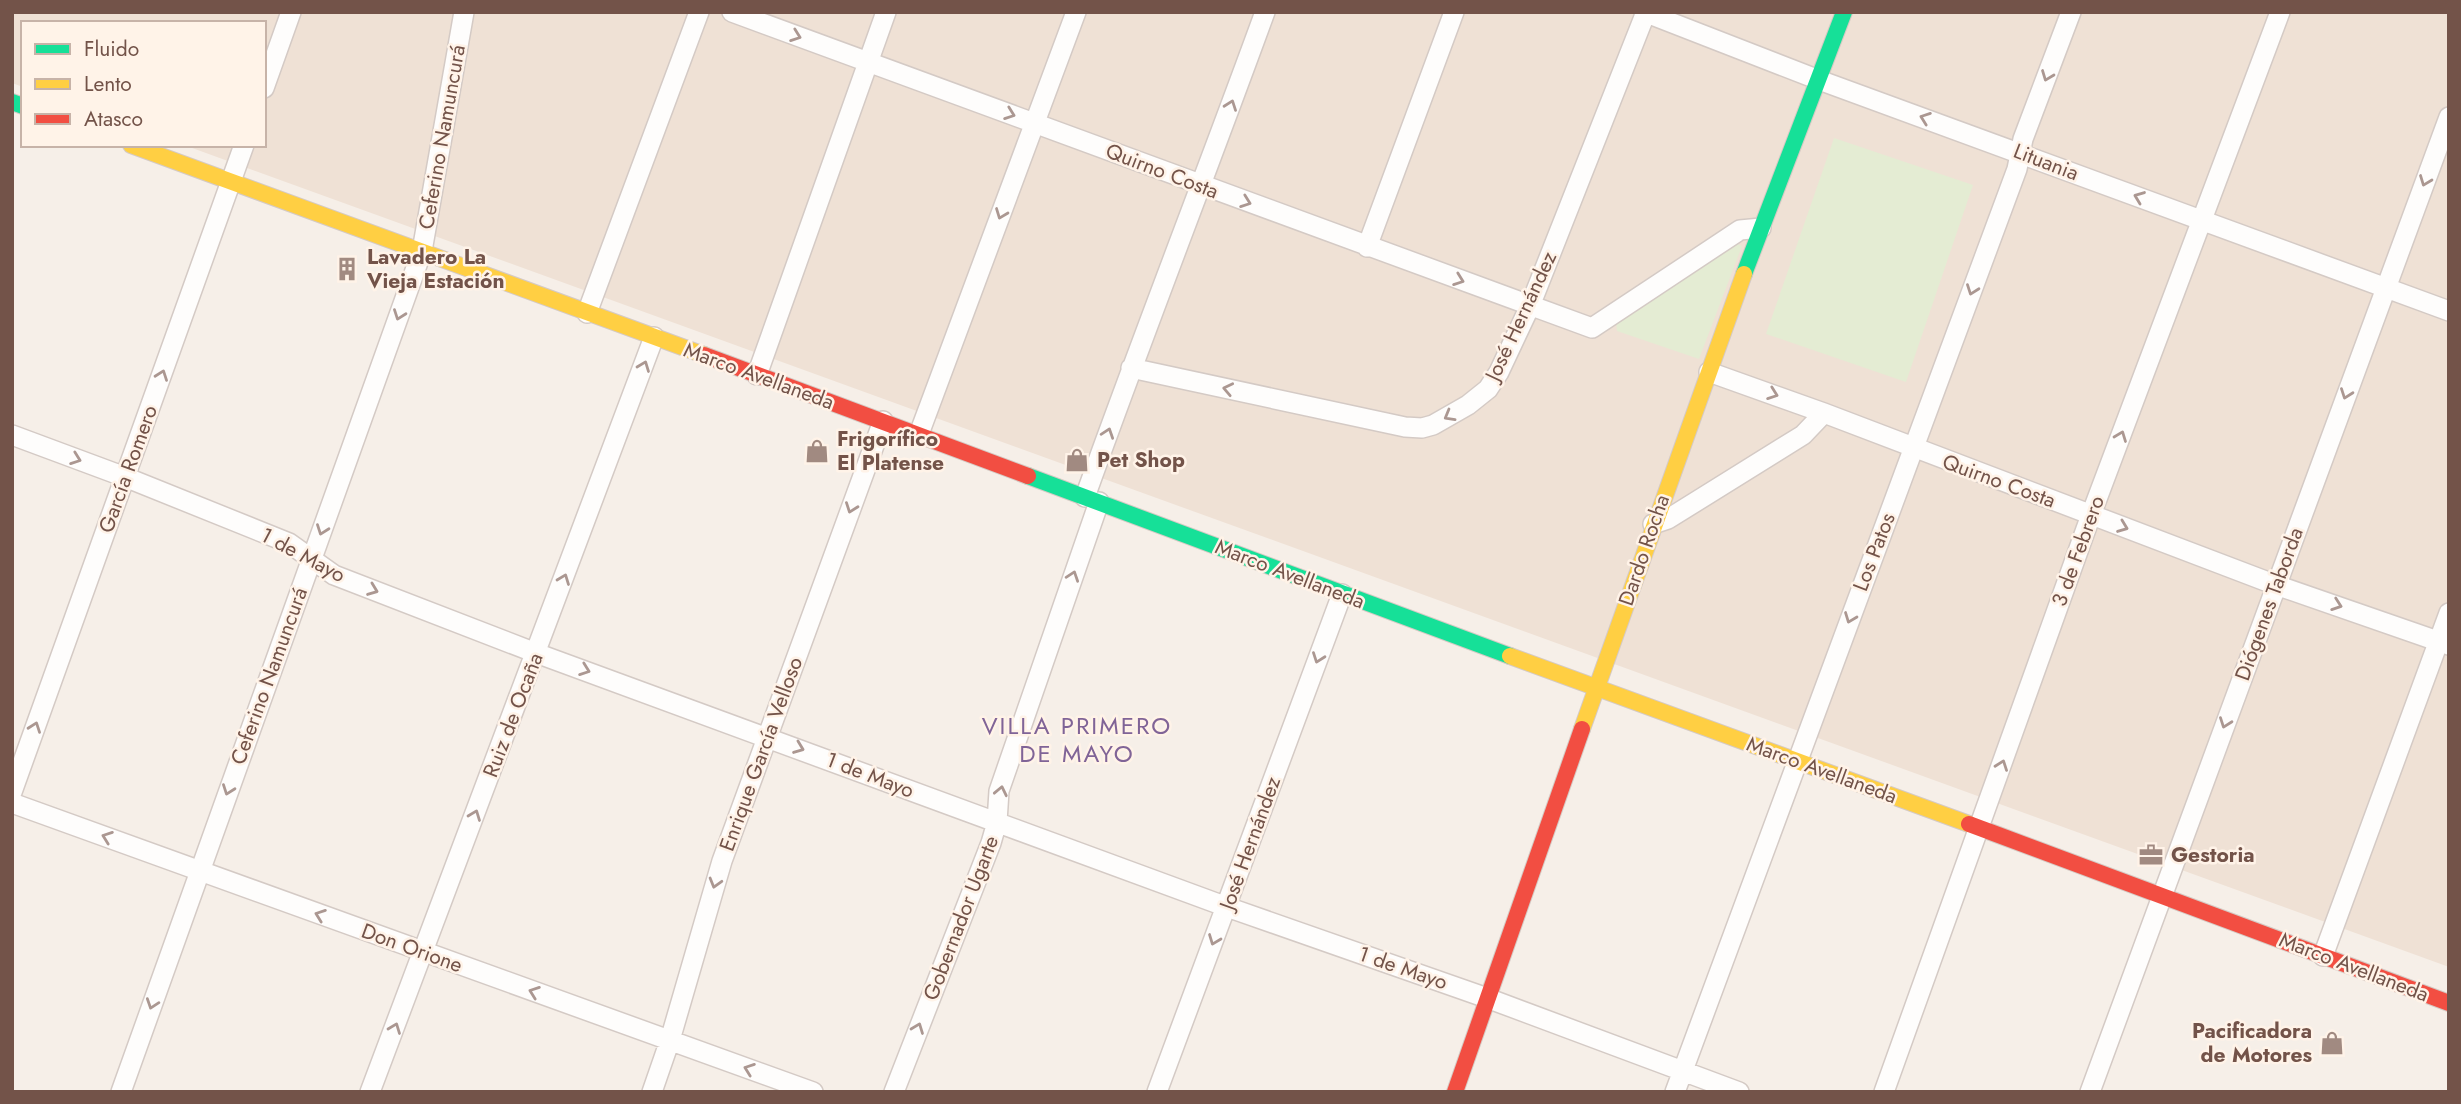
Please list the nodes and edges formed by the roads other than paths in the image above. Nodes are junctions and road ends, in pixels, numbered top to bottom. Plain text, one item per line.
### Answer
1 (291, 12) edge
2 (464, 12) edge
3 (699, 12) edge
4 (732, 12) edge
5 (886, 12) edge
6 (1076, 12) edge
7 (1265, 12) edge
8 (1454, 12) edge
9 (1645, 12) edge
10 (1844, 12) edge
11 (2071, 12) edge
12 (2280, 12) edge
13 (867, 63) junction
14 (1819, 80) junction
15 (266, 82) edge
16 (2449, 117) edge
17 (1035, 123) junction
18 (137, 147) edge
19 (243, 147) edge
20 (2021, 152) junction
21 (231, 181) junction
22 (1202, 186) junction
23 (2203, 221) junction
24 (1760, 228) junction
25 (1367, 247) junction
26 (422, 251) junction
27 (2385, 286) junction
28 (1530, 306) junction
29 (2449, 311) edge
30 (587, 313) junction
31 (654, 337) junction
32 (1131, 368) junction
33 (1709, 372) junction
34 (757, 375) junction
35 (1825, 413) junction
36 (883, 421) junction
37 (12, 435) edge
38 (919, 435) junction
39 (1913, 449) junction
40 (125, 477) junction
41 (1092, 500) junction
42 (2091, 515) junction
43 (1653, 524) junction
44 (312, 560) junction
45 (2276, 585) junction
46 (1342, 594) junction
47 (2449, 613) edge
48 (2444, 643) edge
49 (536, 653) junction
50 (1596, 688) junction
51 (766, 736) junction
52 (1796, 761) junction
53 (12, 792) edge
54 (12, 803) edge
55 (997, 822) junction
56 (1979, 829) junction
57 (199, 870) junction
58 (2161, 894) junction
59 (1227, 907) junction
60 (424, 953) junction
61 (2323, 956) junction
62 (1487, 998) junction
63 (2449, 1003) edge
64 (670, 1040) junction
65 (1682, 1071) junction
66 (121, 1092) edge
67 (370, 1092) edge
68 (652, 1092) edge
69 (813, 1092) edge
70 (894, 1092) edge
71 (1157, 1092) edge
72 (1455, 1092) edge
73 (1675, 1092) edge
74 (1739, 1092) edge
75 (1884, 1092) edge
76 (2090, 1092) edge

1 - 15 street
2 - 26 street, Ceferino Namuncurá
3 - 30 street
4 -> 13 street, Quirno Costa
5 - 13 street
6 - 17 street
22 -> 7 street, Gobernador Ugarte
8 - 25 street
9 - 14 street, Lituania
9 - 28 street, José Hernández
10 - 14 street, Dardo Rocha
11 -> 20 street, Los Patos
12 - 23 street, 3 de Febrero
13 -> 17 street, Quirno Costa
13 - 34 street
20 -> 14 street, Lituania
14 - 24 street, Dardo Rocha
16 -> 27 street, Diógenes Taborda
17 - 22 street, Quirno Costa
17 -> 38 street
18 - 21 street, Marco Avellaneda
19 - 21 street, García Romero
23 -> 20 street, Lituania
20 -> 39 street, Los Patos
21 - 26 street, Marco Avellaneda
40 -> 21 street, García Romero
22 -> 25 street, Quirno Costa
22 - 32 street, Gobernador Ugarte
23 - 27 street, Lituania
42 -> 23 street, 3 de Febrero
24 - 28 street, Quirno Costa
24 - 33 street, Dardo Rocha
25 -> 28 street, Quirno Costa
26 - 30 street, Marco Avellaneda
26 -> 44 street, Ceferino Namuncurá
27 - 29 street, Lituania
27 -> 45 street, Diógenes Taborda
28 -> 32 street, José Hernández
30 - 31 street, Marco Avellaneda
31 - 34 street, Marco Avellaneda
49 -> 31 street, Ruiz de Ocaña
41 -> 32 street, Gobernador Ugarte
33 -> 35 street, Quirno Costa
33 - 43 street, Dardo Rocha
34 - 36 street, Marco Avellaneda
35 - 39 street, Quirno Costa
35 - 43 street
36 - 38 street, Marco Avellaneda
36 -> 51 street, Enrique García Velloso
37 -> 40 street, 1 de Mayo
38 - 41 street, Marco Avellaneda
39 - 42 street, Quirno Costa
39 -> 52 street, Los Patos
40 - 44 street, 1 de Mayo
53 -> 40 street, García Romero
41 - 46 street, Marco Avellaneda
55 -> 41 street, Gobernador Ugarte
42 -> 45 street, Quirno Costa
56 -> 42 street, 3 de Febrero
43 - 50 street, Dardo Rocha
44 -> 49 street, 1 de Mayo
44 -> 57 street, Ceferino Namuncurá
45 -> 48 street, Quirno Costa
45 -> 58 street, Diógenes Taborda
46 - 50 street, Marco Avellaneda
46 -> 59 street, José Hernández
47 - 48 street
48 - 61 street
49 -> 51 street, 1 de Mayo
60 -> 49 street, Ruiz de Ocaña
50 - 52 street, Marco Avellaneda
50 - 62 street, Dardo Rocha
51 -> 55 street, 1 de Mayo
51 -> 64 street, Enrique García Velloso
52 - 56 street, Marco Avellaneda
52 - 65 street, Los Patos
57 -> 54 street, Don Orione
55 - 59 street, 1 de Mayo
70 -> 55 street, Gobernador Ugarte
56 - 58 street, Marco Avellaneda
56 - 75 street, 3 de Febrero
60 -> 57 street, Don Orione
57 -> 66 street, Ceferino Namuncurá
58 - 61 street, Marco Avellaneda
58 - 76 street, Diógenes Taborda
59 - 62 street, 1 de Mayo
59 -> 71 street, José Hernández
64 -> 60 street, Don Orione
67 -> 60 street, Ruiz de Ocaña
61 - 63 street, Marco Avellaneda
62 - 65 street, 1 de Mayo
62 - 72 street, Dardo Rocha
64 - 68 street, Enrique García Velloso
69 -> 64 street, Don Orione
65 - 73 street, Los Patos
65 - 74 street, 1 de Mayo

